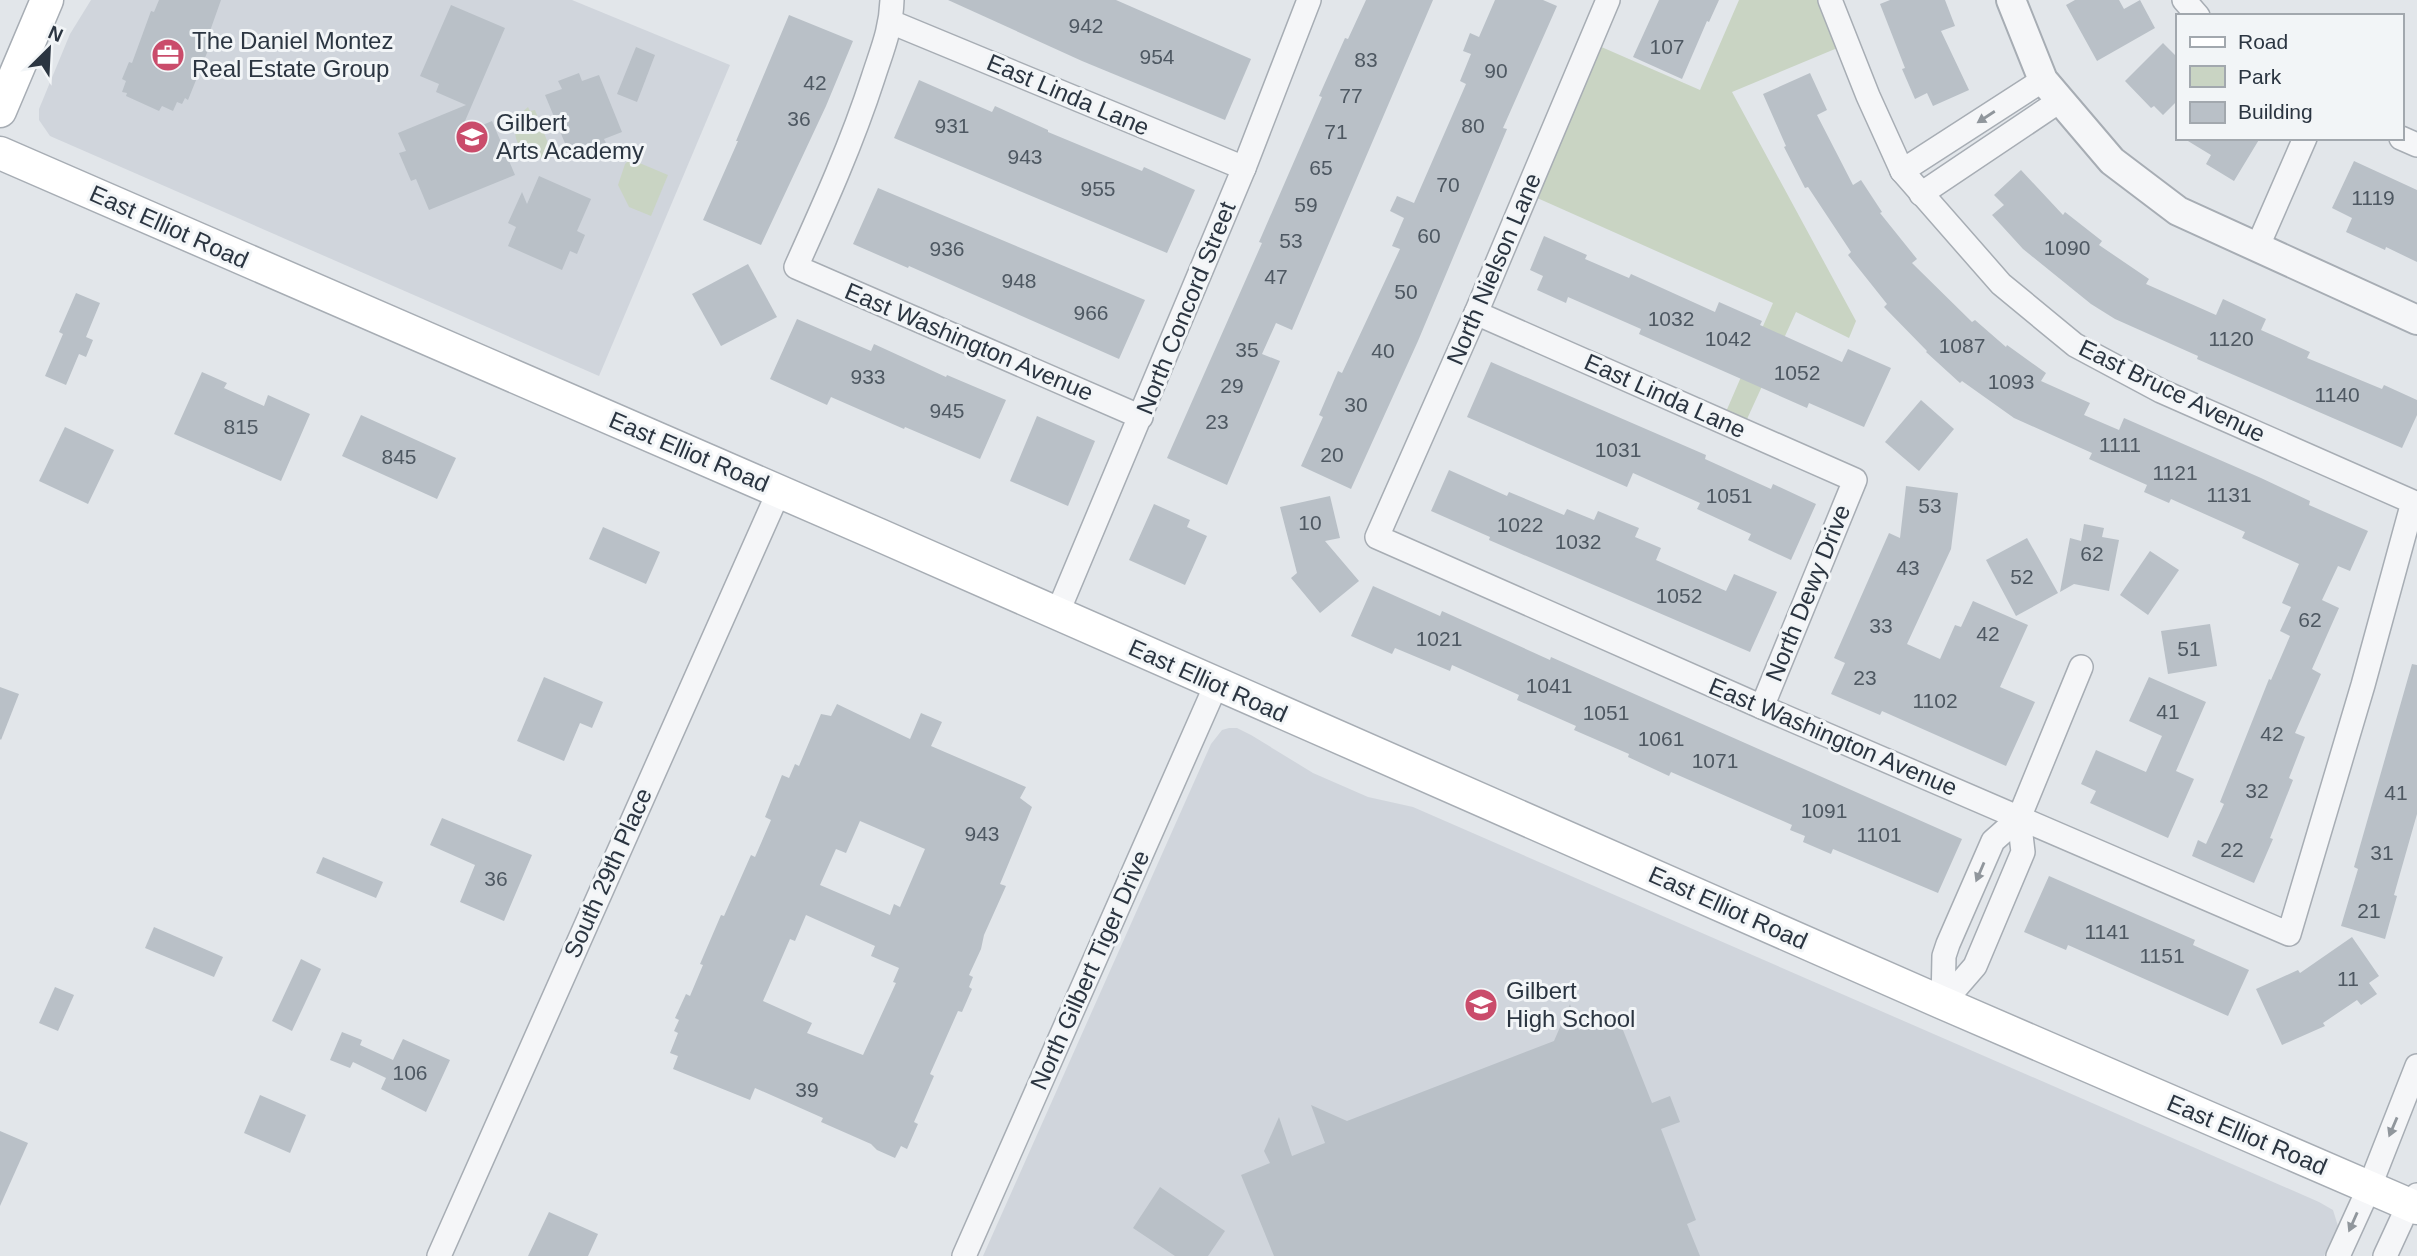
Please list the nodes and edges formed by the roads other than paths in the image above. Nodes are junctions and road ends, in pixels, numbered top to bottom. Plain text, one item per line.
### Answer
1 (47, 0) edge
2 (1310, 0) edge
3 (1608, 0) edge
4 (1830, 0) edge
5 (2011, 0) edge
6 (2184, 0) edge
7 (891, 11) edge
8 (2196, 14) edge
9 (2052, 90) junction
10 (0, 111) edge
11 (2304, 140) edge
12 (0, 153) edge
13 (1244, 168) junction
14 (1902, 171) junction
15 (1921, 194) junction
16 (2258, 248) junction
17 (1476, 313) junction
18 (2417, 320) edge
19 (1141, 417) junction
20 (1855, 480) joint
21 (779, 491) junction
22 (1377, 537) joint
23 (1057, 614) junction
24 (2081, 667) dead end
25 (1216, 685) junction
26 (1762, 706) junction
27 (2019, 818) junction
28 (2289, 934) joint
29 (1944, 1003) junction
30 (2417, 1066) edge
31 (2369, 1188) junction
32 (2414, 1202) edge
33 (439, 1256) edge
34 (964, 1256) edge
35 (2338, 1256) edge
36 (2385, 1256) edge

1 - 10 main road
2 - 13 street, North Concord Street
3 - 17 street, North Nielson Lane
4 - 14 street, East Bruce Avenue
5 - 9 street
6 - 8 street
7 - 13 street, East Linda Lane
7 - 19 street, East Washington Avenue
9 -> 14 street
9 - 15 street
9 - 16 street
11 - 16 street
12 - 21 main road, East Elliot Road
13 - 19 street, North Concord Street
14 - 15 street, East Bruce Avenue
15 - 28 street, East Bruce Avenue
16 - 18 street
17 - 20 street, East Linda Lane
17 - 22 street, North Nielson Lane
19 - 23 street, North Concord Street
20 - 26 street, North Dewy Drive
21 - 23 main road, East Elliot Road
21 - 33 street, South 29th Place
22 - 26 street, East Washington Avenue
23 - 25 main road, East Elliot Road
24 - 27 street
25 - 29 main road, East Elliot Road
25 - 34 street, North Gilbert Tiger Drive
26 - 27 street, East Washington Avenue
27 - 28 street, East Washington Avenue
27 - 29 street
27 -> 29 street
29 - 31 main road, East Elliot Road
30 -> 31 street
31 - 32 main road, East Elliot Road
31 -> 35 street
32 - 36 street

